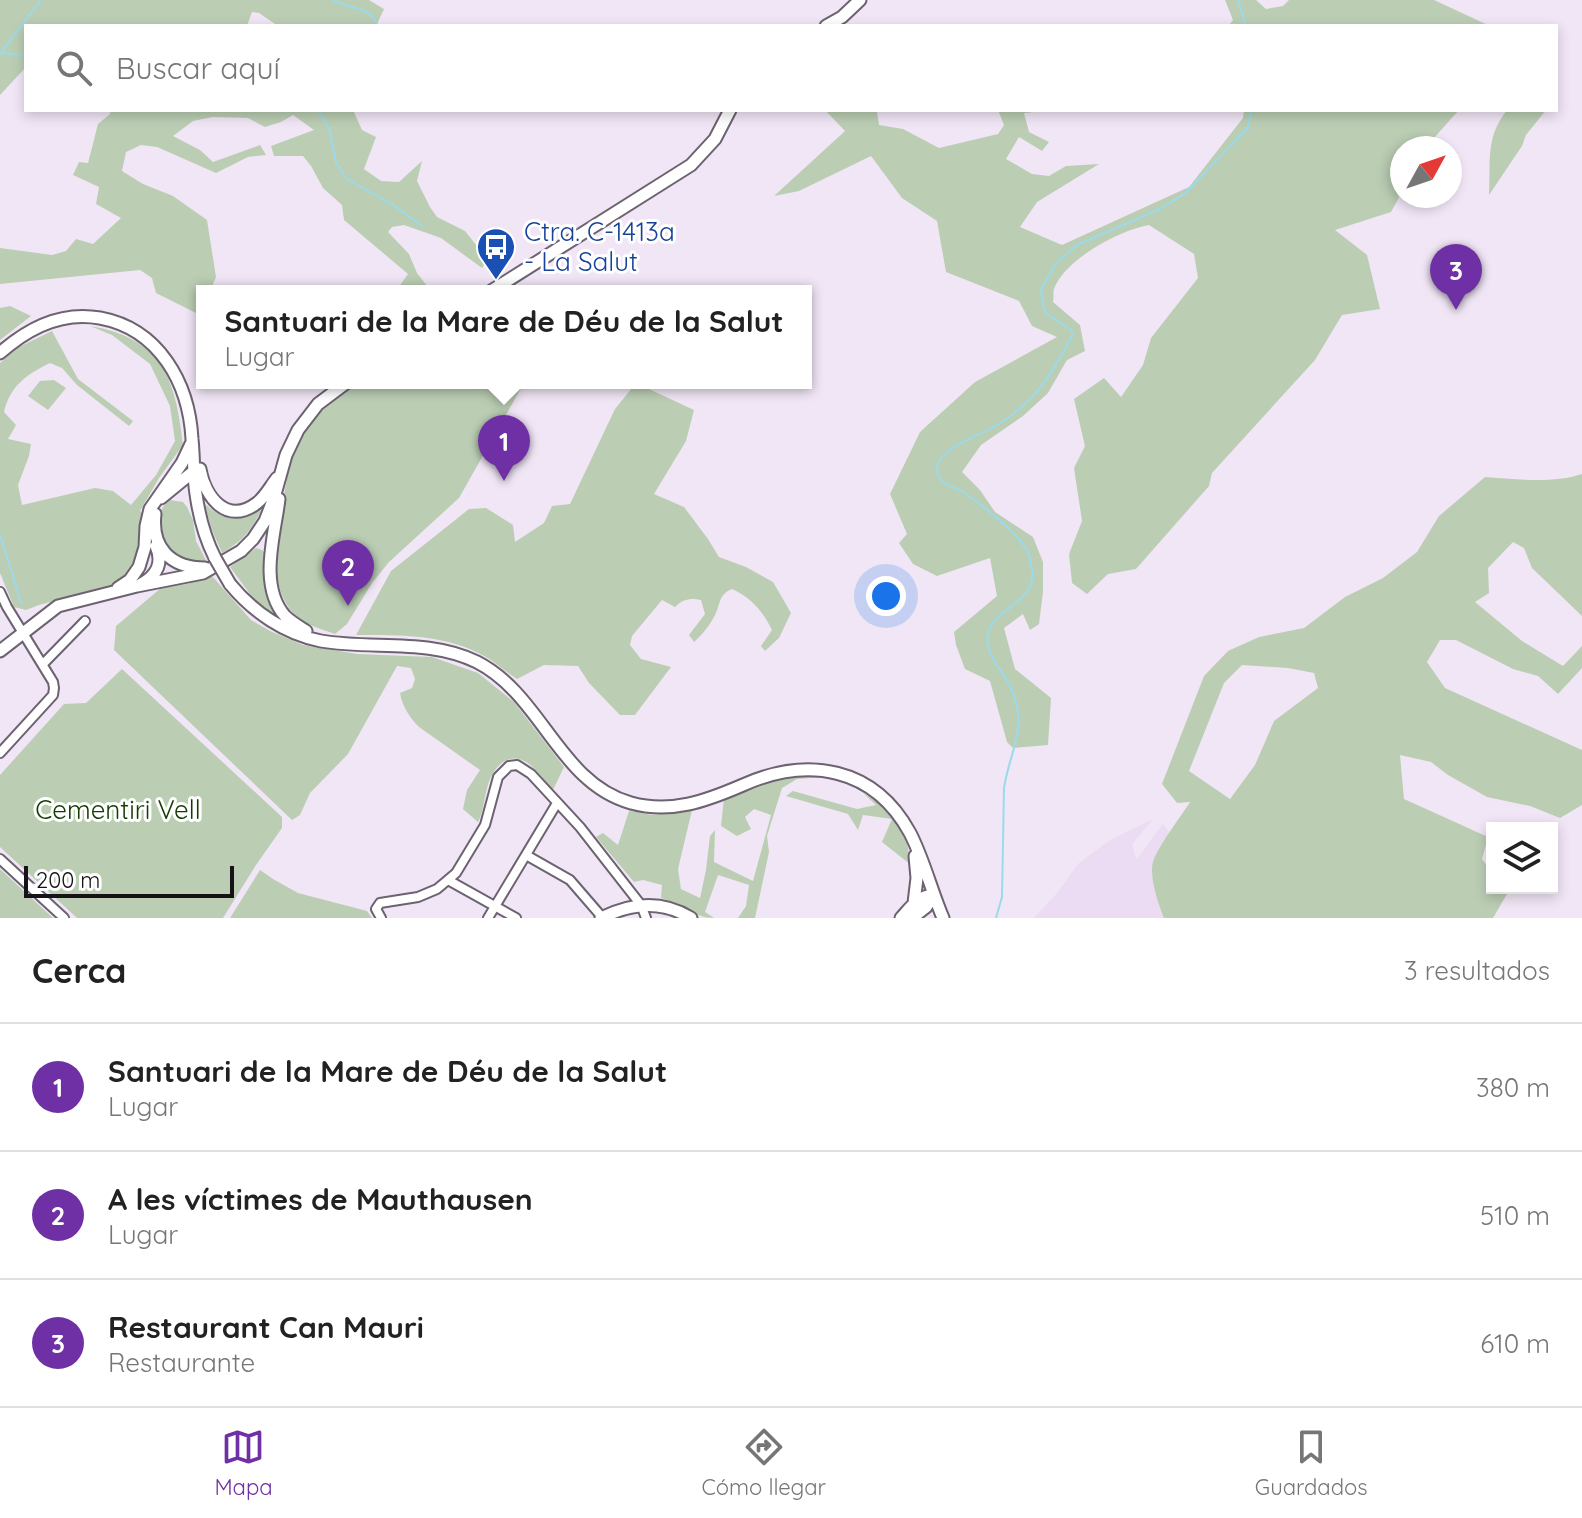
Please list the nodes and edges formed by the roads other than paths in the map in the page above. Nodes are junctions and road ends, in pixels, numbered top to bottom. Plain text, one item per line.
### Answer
1 (860, 0) edge
2 (830, 24) edge
3 (729, 112) edge
4 (501, 285) edge
5 (0, 353) edge
6 (338, 389) edge
7 (193, 439) junction
8 (194, 471) junction
9 (281, 473) junction
10 (167, 494) junction
11 (198, 510) junction
12 (150, 531) junction
13 (253, 539) junction
14 (272, 553) junction
15 (160, 561) junction
16 (214, 563) junction
17 (190, 572) junction
18 (136, 581) junction
19 (0, 592) edge
20 (12, 615) junction
21 (85, 621) dead end
22 (35, 623) junction
23 (23, 632) junction
24 (319, 640) junction
25 (0, 651) edge
26 (43, 664) junction
27 (0, 753) edge
28 (557, 803) junction
29 (911, 836) junction
30 (526, 855) junction
31 (0, 859) edge
32 (448, 880) junction
33 (934, 895) junction
34 (914, 903) junction
35 (641, 905) junction
36 (495, 906) junction
37 (64, 918) edge
38 (381, 918) edge
39 (488, 918) edge
40 (516, 918) edge
41 (601, 918) edge
42 (646, 918) edge
43 (691, 918) edge
44 (901, 918) edge
45 (912, 918) edge
46 (943, 918) edge

1 - 2 main road
3 - 4 main road
5 - 7 main road
6 - 9 main road
7 - 8 main road
7 - 9 main road
7 - 12 main road
8 - 10 main road
8 - 11 main road
9 - 13 main road
9 - 14 main road
10 - 11 main road
10 - 12 main road
11 - 16 main road
12 - 15 main road
12 - 17 main road
12 - 18 main road
13 - 14 main road
13 - 16 main road
14 - 24 main road
15 - 17 main road
15 - 18 main road
16 - 17 main road
16 - 24 main road, bridge
17 - 18 main road
18 - 22 main road
19 - 20 street
20 - 22 street
20 - 23 street
21 - 26 street
22 - 23 main road
23 - 25 main road
23 - 26 street
24 - 29 main road
26 - 27 street
28 - 30 street
28 - 32 street
28 - 35 street
29 - 33 main road
29 - 34 main road
30 - 36 street
30 - 41 street
31 - 37 street
32 - 36 street
32 - 38 street
33 - 34 main road
33 - 45 main road
33 - 46 main road
34 - 44 main road
35 - 41 main road
35 - 42 street
35 - 43 main road
36 - 39 street
36 - 40 street

